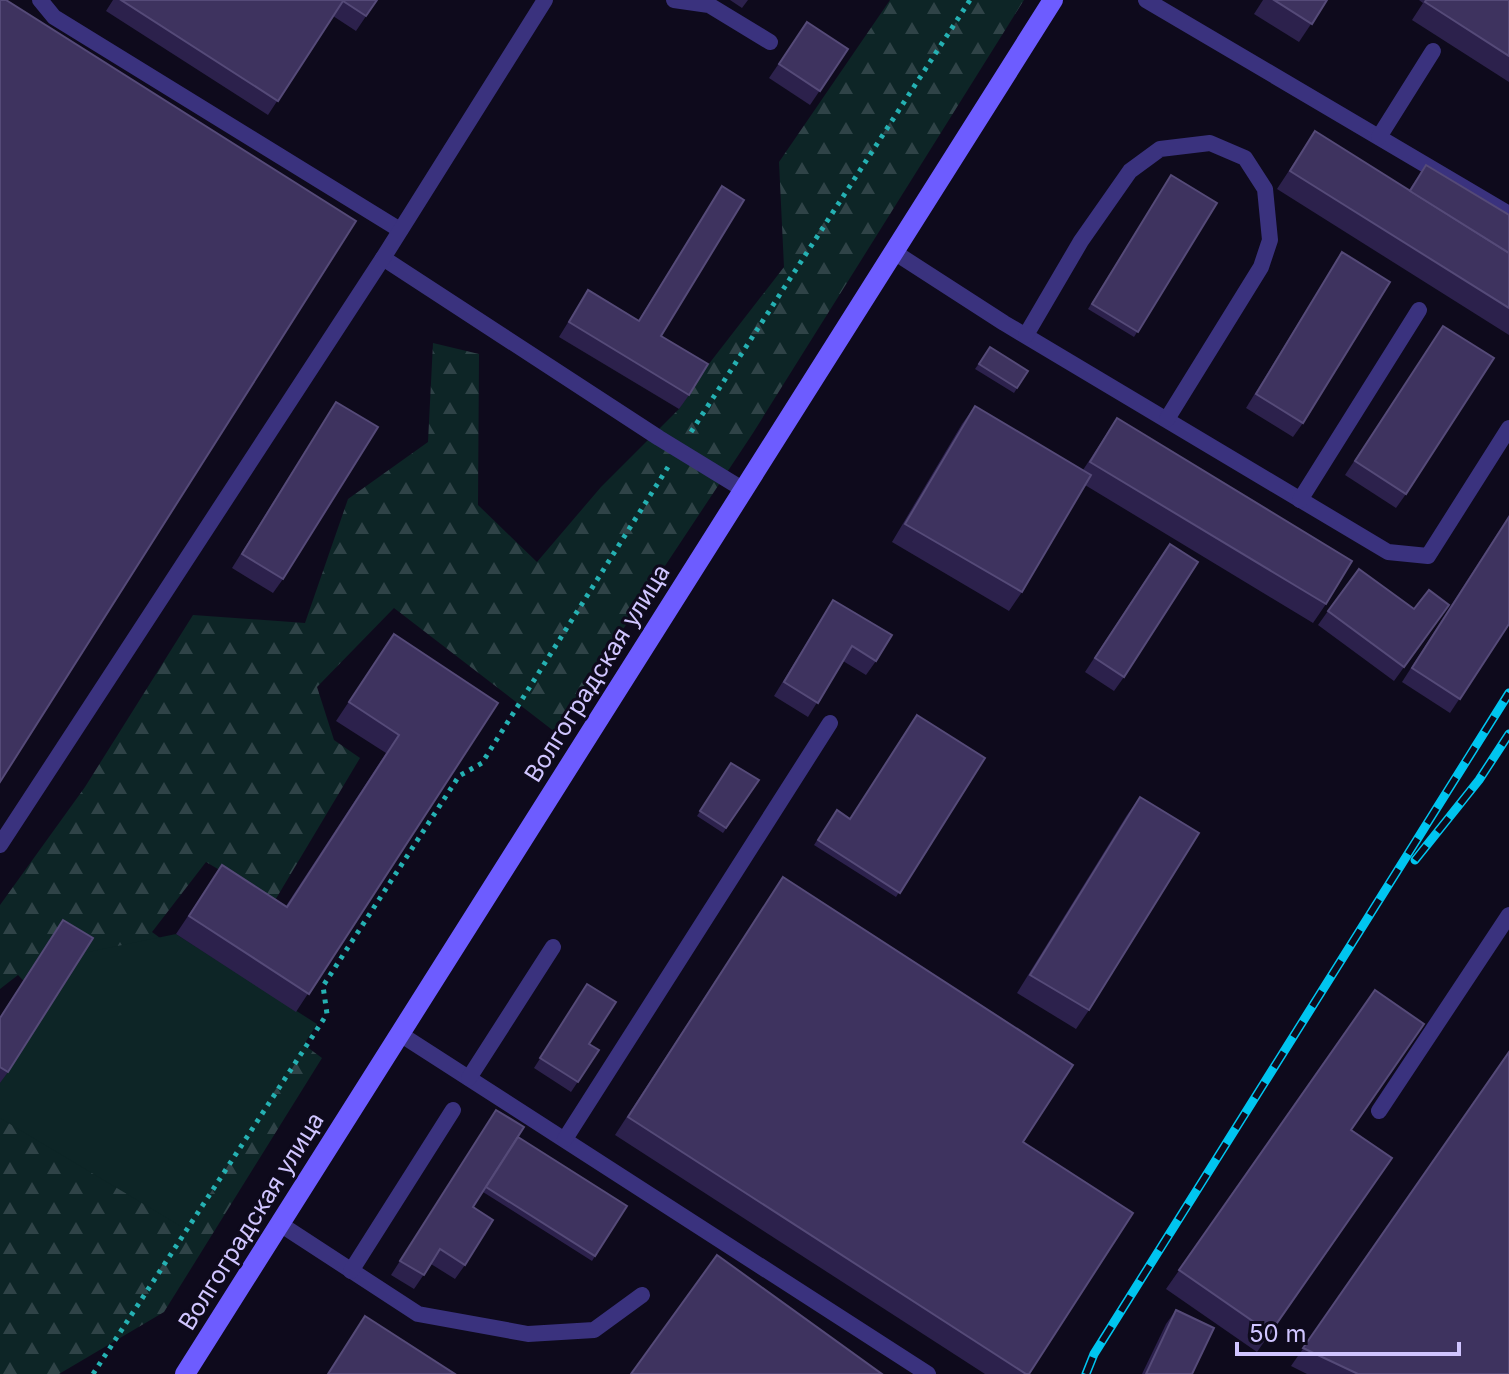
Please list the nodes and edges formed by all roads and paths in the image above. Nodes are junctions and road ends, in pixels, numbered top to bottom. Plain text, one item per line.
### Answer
1 (40, 0) edge
2 (545, 0) edge
3 (674, 0) edge
4 (970, 0) edge
5 (1053, 0) edge
6 (1146, 0) edge
7 (770, 42) dead end
8 (1433, 51) dead end
9 (1379, 137) junction
10 (1509, 214) edge
11 (400, 230) junction
12 (894, 252) junction
13 (383, 258) junction
14 (1419, 310) dead end
15 (1026, 335) junction
16 (1167, 419) junction
17 (1509, 428) edge
18 (679, 450) junction
19 (744, 490) junction
20 (1300, 500) junction
21 (830, 723) dead end
22 (0, 845) edge
23 (1509, 915) edge
24 (553, 947) dead end
25 (400, 1034) junction
26 (469, 1078) junction
27 (453, 1110) dead end
28 (1379, 1111) edge
29 (565, 1139) junction
30 (280, 1224) junction
31 (351, 1271) junction
32 (642, 1295) dead end
33 (93, 1374) edge
34 (185, 1374) edge
35 (928, 1374) edge

1 - 11 lane
2 - 11 lane
3 - 7 lane
4 - 18 path
5 - 12 main road, Волгоградская улица
6 - 9 lane
8 - 9 lane
9 - 10 lane
11 - 13 lane
12 - 15 lane
12 - 19 main road, Волгоградская улица
13 - 18 lane
13 - 22 lane
14 - 20 lane
15 - 16 lane
15 - 16 lane
16 - 20 lane
17 - 20 lane
18 - 19 lane
18 - 33 path
19 - 25 main road, Волгоградская улица
21 - 29 lane
23 - 28 lane
24 - 26 lane
25 - 26 lane
25 - 30 main road, Волгоградская улица
26 - 29 lane
27 - 31 lane
29 - 35 lane
30 - 31 lane
30 - 34 main road, Волгоградская улица
31 - 32 lane

